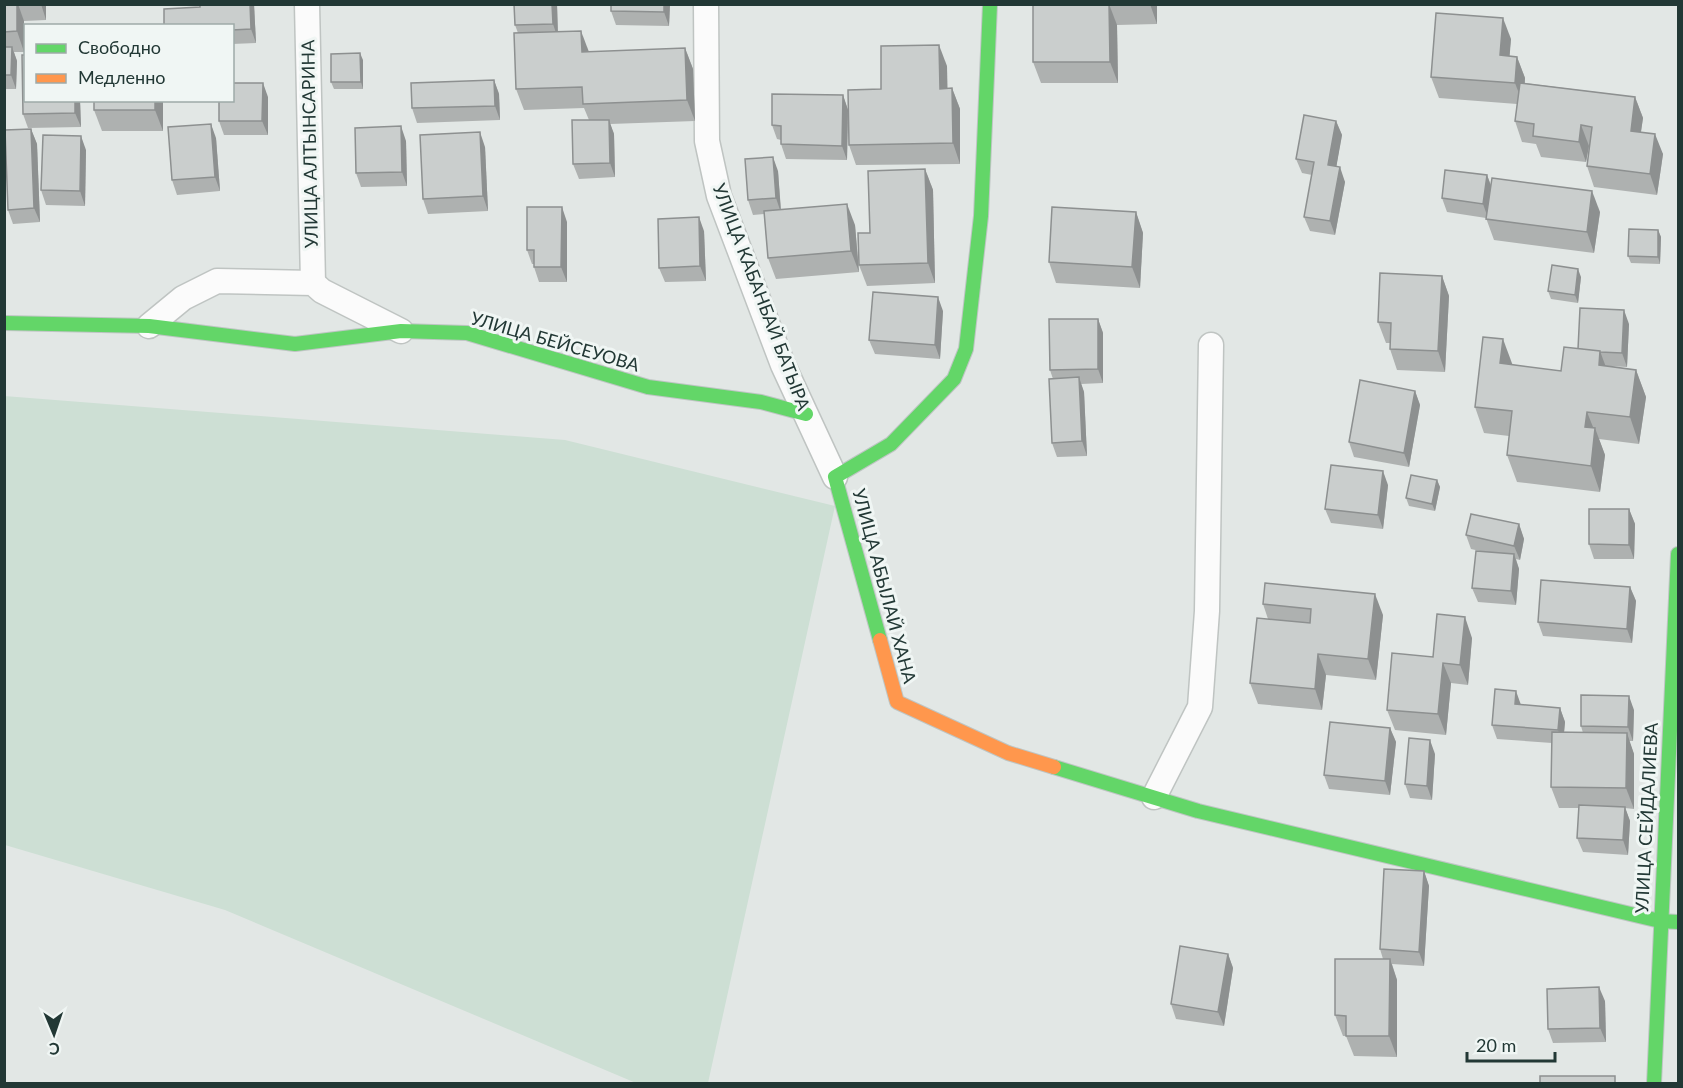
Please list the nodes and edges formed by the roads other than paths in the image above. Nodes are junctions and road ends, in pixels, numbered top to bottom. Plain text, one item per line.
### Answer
1 (307, 4) edge
2 (706, 4) edge
3 (990, 4) edge
4 (313, 283) junction
5 (4, 323) edge
6 (150, 326) junction
7 (401, 331) junction
8 (1210, 345) dead end
9 (807, 414) junction
10 (835, 477) junction
11 (1678, 554) edge
12 (1154, 797) junction
13 (1660, 921) junction
14 (1678, 922) edge
15 (1654, 1083) edge

1 - 4 street, УЛИЦА АЛТЫНСАРИНА
2 - 9 street, УЛИЦА КАБАНБАЙ БАТЫРА
3 - 10 street, УЛИЦА АБЫЛАЙ ХАНА
4 - 6 street
4 - 7 street
5 - 6 street, УЛИЦА БЕЙСЕУОВА
6 - 7 street, УЛИЦА БЕЙСЕУОВА
7 - 9 street, УЛИЦА БЕЙСЕУОВА
8 - 12 street
9 - 10 street, УЛИЦА КАБАНБАЙ БАТЫРА
10 - 12 street, УЛИЦА АБЫЛАЙ ХАНА
11 - 13 street, УЛИЦА СЕЙДАЛИЕВА
12 - 13 street, УЛИЦА АБЫЛАЙ ХАНА
13 - 14 street, УЛИЦА АБЫЛАЙ ХАНА
13 - 15 street, УЛИЦА СЕЙДАЛИЕВА

